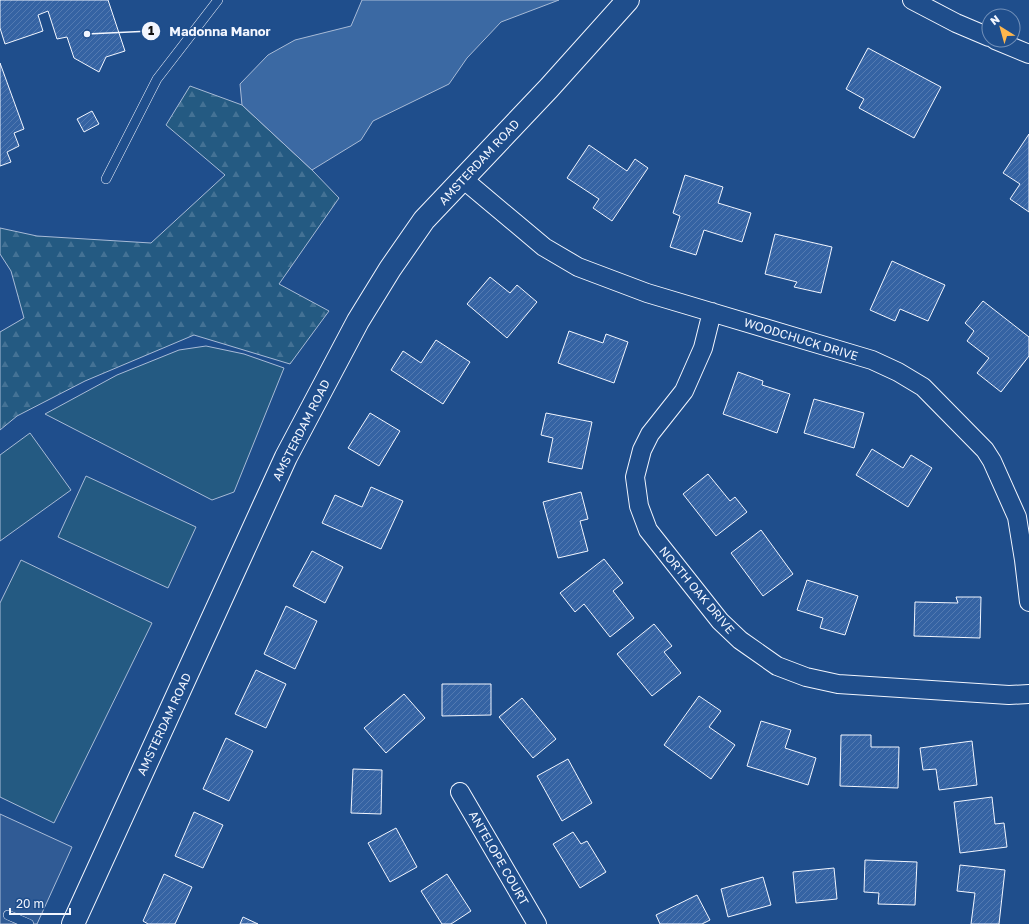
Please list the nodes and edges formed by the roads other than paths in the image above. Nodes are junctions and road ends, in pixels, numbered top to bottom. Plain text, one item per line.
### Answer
1 (218, 0) edge
2 (628, 0) edge
3 (912, 0) edge
4 (981, 34) edge
5 (1014, 48) edge
6 (1029, 54) edge
7 (106, 179) dead end
8 (462, 179) junction
9 (712, 312) junction
10 (1029, 602) edge
11 (1029, 694) edge
12 (460, 792) dead end
13 (8, 915) dead end
14 (29, 924) edge
15 (73, 924) edge
16 (537, 924) edge

1 - 7 lane
2 - 8 street, AMSTERDAM ROAD
3 - 4 street
5 - 6 street
8 - 9 street, WOODCHUCK DRIVE
8 - 15 street, AMSTERDAM ROAD
9 - 10 street, WOODCHUCK DRIVE
9 - 11 street, NORTH OAK DRIVE
12 - 16 street, ANTELOPE COURT
13 - 14 lane

